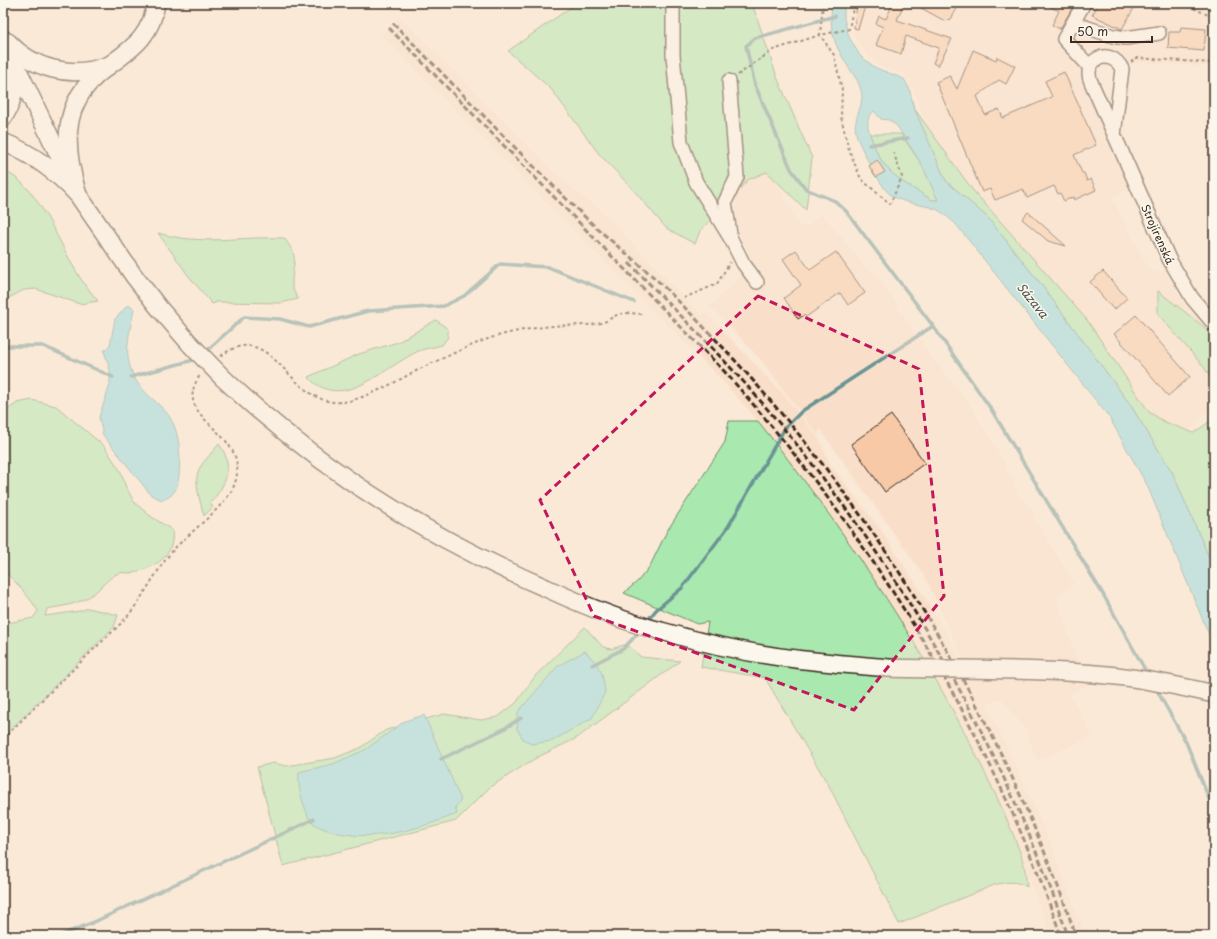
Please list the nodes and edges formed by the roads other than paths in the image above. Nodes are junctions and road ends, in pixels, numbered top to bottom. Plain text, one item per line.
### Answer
1 (156, 3) edge
2 (673, 3) edge
3 (1084, 3) edge
4 (1073, 23) junction
5 (1159, 32) dead end
6 (3, 38) edge
7 (3, 44) edge
8 (112, 64) junction
9 (1090, 68) junction
10 (729, 81) road end
11 (3, 118) edge
12 (1114, 135) junction
13 (3, 142) edge
14 (78, 195) junction
15 (731, 240) junction
16 (757, 282) dead end
17 (1214, 324) edge
18 (1214, 694) edge

1 - 8 main road
2 - 15 street
3 - 4 street
4 - 5 street
4 - 9 street
6 - 8 main road
6 - 14 main road
7 - 11 main road
8 - 14 main road
9 - 12 street, Strojírenská
9 - 12 street
10 - 15 street
12 - 17 street, Strojírenská
13 - 14 main road
14 - 18 main road, bridge
15 - 16 street

